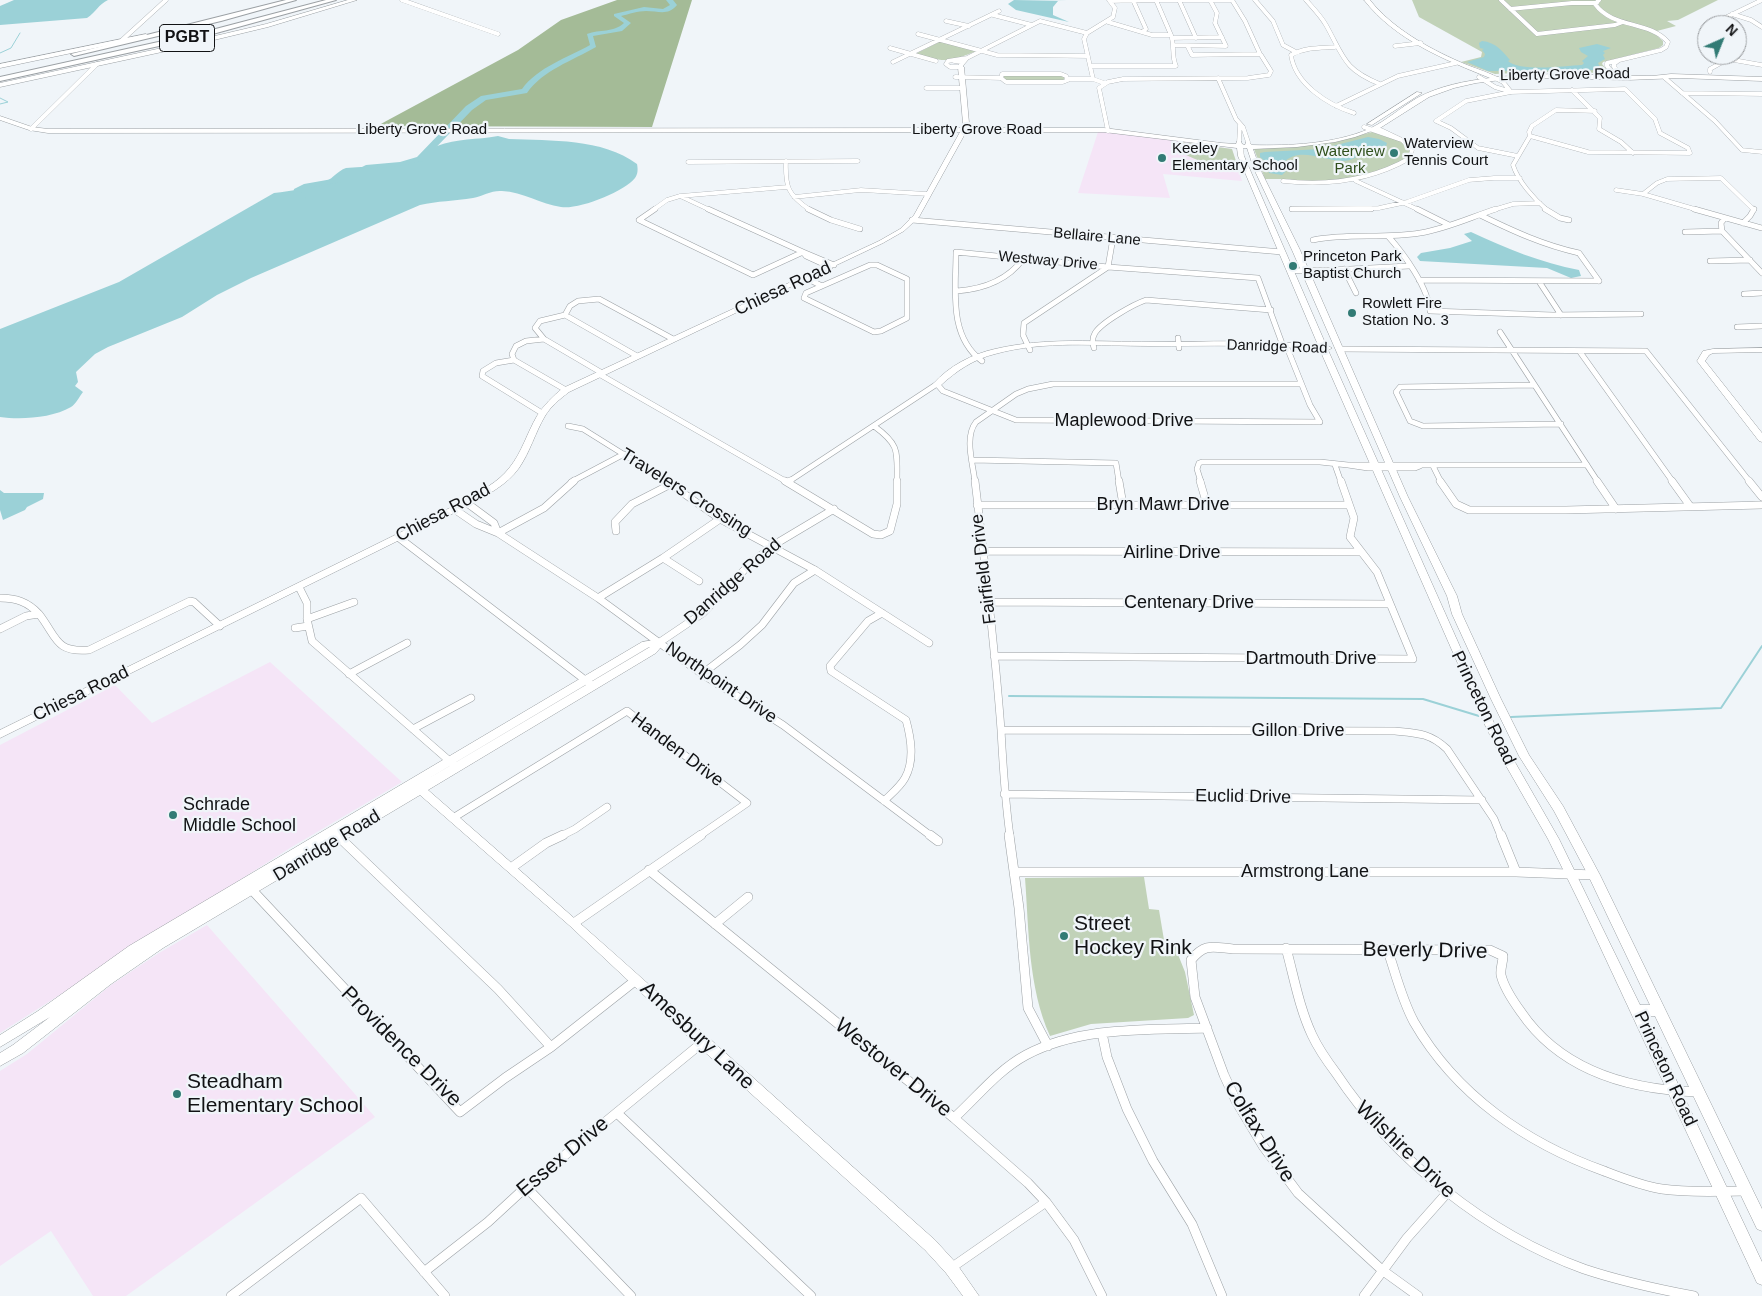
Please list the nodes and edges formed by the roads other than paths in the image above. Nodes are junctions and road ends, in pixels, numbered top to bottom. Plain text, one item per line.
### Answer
1 (166, 0) edge
2 (292, 0) edge
3 (309, 0) edge
4 (333, 0) edge
5 (354, 0) edge
6 (402, 0) edge
7 (412, 0) edge
8 (1109, 0) edge
9 (1128, 0) edge
10 (1133, 0) edge
11 (1156, 0) edge
12 (1179, 0) edge
13 (1210, 0) edge
14 (1232, 0) edge
15 (1255, 0) edge
16 (1306, 0) edge
17 (1367, 0) edge
18 (1501, 0) edge
19 (1762, 0) edge
20 (1597, 2) edge
21 (1510, 10) junction
22 (999, 12) dead end
23 (305, 14) junction
24 (1732, 14) joint
25 (993, 15) junction
26 (946, 21) dead end
27 (1108, 22) junction
28 (1623, 22) junction
29 (1032, 25) junction
30 (969, 26) junction
31 (1762, 27) edge
32 (1089, 32) junction
33 (1142, 32) junction
34 (918, 34) dead end
35 (1172, 36) junction
36 (1222, 37) junction
37 (1196, 38) junction
38 (940, 40) junction
39 (121, 41) junction
40 (1421, 42) junction
41 (1226, 46) junction
42 (1395, 46) dead end
43 (1172, 47) junction
44 (1188, 47) junction
45 (1335, 47) junction
46 (890, 48) dead end
47 (978, 51) junction
48 (1296, 52) junction
49 (912, 54) junction
50 (1228, 54) junction
51 (1260, 54) junction
52 (1088, 56) junction
53 (967, 58) junction
54 (1621, 60) junction
55 (53, 61) junction
56 (954, 61) junction
57 (1747, 61) edge
58 (893, 62) dead end
59 (1456, 62) junction
60 (97, 64) junction
61 (948, 64) junction
62 (1607, 64) junction
63 (1614, 64) junction
64 (1762, 64) edge
65 (961, 65) junction
66 (1716, 65) edge
67 (0, 66) edge
68 (1091, 66) junction
69 (1464, 66) junction
70 (38, 67) junction
71 (0, 72) edge
72 (1710, 72) dead end
73 (1619, 76) junction
74 (958, 77) junction
75 (1494, 77) junction
76 (1671, 77) junction
77 (1001, 78) junction
78 (1218, 78) junction
79 (0, 79) edge
80 (1067, 79) junction
81 (1094, 79) junction
82 (1481, 79) junction
83 (1762, 79) edge
84 (1104, 83) junction
85 (0, 84) edge
86 (1380, 84) junction
87 (926, 88) dead end
88 (959, 88) junction
89 (1572, 90) junction
90 (1511, 92) junction
91 (1684, 93) junction
92 (1762, 94) edge
93 (1336, 106) junction
94 (1594, 111) junction
95 (1354, 113) dead end
96 (0, 118) edge
97 (1240, 125) junction
98 (1364, 127) junction
99 (964, 128) junction
100 (1108, 128) junction
101 (30, 129) junction
102 (1373, 130) junction
103 (1530, 136) junction
104 (1244, 144) junction
105 (1762, 152) edge
106 (1634, 153) junction
107 (1518, 156) junction
108 (786, 161) junction
109 (858, 161) dead end
110 (688, 162) dead end
111 (1520, 178) junction
112 (1283, 181) dead end
113 (1356, 181) junction
114 (787, 187) junction
115 (1616, 190) dead end
116 (928, 194) junction
117 (1643, 194) junction
118 (680, 196) junction
119 (794, 197) junction
120 (1405, 203) junction
121 (1540, 203) junction
122 (1292, 209) dead end
123 (1270, 210) junction
124 (1480, 215) junction
125 (1726, 218) junction
126 (912, 220) junction
127 (1569, 220) dead end
128 (1743, 223) junction
129 (1449, 226) junction
130 (1762, 228) edge
131 (860, 229) dead end
132 (1722, 231) junction
133 (1685, 232) dead end
134 (1388, 236) junction
135 (1112, 238) junction
136 (1313, 240) dead end
137 (802, 252) junction
138 (1282, 252) junction
139 (1023, 259) junction
140 (1750, 260) junction
141 (1710, 262) dead end
142 (832, 266) junction
143 (1409, 266) junction
144 (1108, 267) junction
145 (1344, 269) junction
146 (1290, 270) junction
147 (1304, 270) junction
148 (1762, 272) edge
149 (806, 278) junction
150 (1419, 280) junction
151 (1540, 283) junction
152 (822, 286) junction
153 (957, 291) junction
154 (1356, 293) dead end
155 (1762, 293) edge
156 (1744, 294) dead end
157 (1271, 310) junction
158 (1641, 314) dead end
159 (1561, 315) junction
160 (1310, 316) junction
161 (1324, 316) junction
162 (568, 317) junction
163 (1762, 326) edge
164 (1737, 327) dead end
165 (1500, 332) dead end
166 (544, 339) junction
167 (673, 339) junction
168 (1093, 346) junction
169 (1028, 348) junction
170 (1286, 348) junction
171 (1324, 349) junction
172 (1514, 349) junction
173 (1339, 350) junction
174 (1762, 350) edge
175 (1580, 352) junction
176 (637, 356) junction
177 (514, 360) junction
178 (979, 360) junction
179 (600, 373) junction
180 (937, 384) junction
181 (1301, 384) junction
182 (1534, 385) junction
183 (566, 390) junction
184 (990, 411) junction
185 (542, 413) junction
186 (1560, 424) junction
187 (568, 426) dead end
188 (874, 426) junction
189 (1762, 439) edge
190 (624, 454) junction
191 (972, 460) junction
192 (1335, 465) junction
193 (1587, 465) junction
194 (1375, 466) junction
195 (1391, 466) junction
196 (1433, 466) junction
197 (788, 482) junction
198 (671, 484) junction
199 (1762, 497) edge
200 (467, 502) junction
201 (977, 505) junction
202 (1123, 505) junction
203 (1207, 505) junction
204 (1349, 506) junction
205 (1690, 506) junction
206 (1762, 506) edge
207 (454, 509) junction
208 (834, 509) junction
209 (1616, 509) junction
210 (720, 519) junction
211 (616, 531) dead end
212 (498, 533) junction
213 (398, 537) junction
214 (772, 546) junction
215 (983, 552) junction
216 (1360, 552) junction
217 (664, 558) junction
218 (815, 570) junction
219 (699, 581) dead end
220 (299, 587) junction
221 (0, 598) edge
222 (598, 598) junction
223 (1434, 601) junction
224 (1454, 601) junction
225 (354, 602) dead end
226 (989, 602) junction
227 (1389, 604) junction
228 (882, 613) junction
229 (39, 614) junction
230 (308, 622) junction
231 (220, 626) junction
232 (295, 628) dead end
233 (0, 629) edge
234 (1450, 638) junction
235 (1468, 638) junction
236 (660, 642) junction
237 (407, 643) dead end
238 (929, 643) dead end
239 (994, 656) junction
240 (349, 674) junction
241 (702, 674) junction
242 (589, 684) junction
243 (471, 698) dead end
244 (1478, 699) junction
245 (1496, 700) junction
246 (414, 729) junction
247 (1001, 730) junction
248 (0, 734) edge
249 (454, 764) junction
250 (417, 786) junction
251 (1004, 794) junction
252 (1482, 800) junction
253 (884, 801) junction
254 (607, 807) dead end
255 (1559, 809) junction
256 (1539, 811) junction
257 (452, 818) junction
258 (340, 838) junction
259 (938, 841) dead end
260 (511, 868) junction
261 (649, 870) junction
262 (1015, 872) junction
263 (1516, 872) junction
264 (1571, 874) junction
265 (1594, 875) junction
266 (253, 891) junction
267 (748, 897) dead end
268 (574, 922) junction
269 (715, 924) junction
270 (1286, 948) junction
271 (1200, 949) joint
272 (1388, 951) junction
273 (636, 980) junction
274 (1637, 1010) junction
275 (1660, 1011) junction
276 (43, 1015) junction
277 (1207, 1028) junction
278 (1102, 1033) junction
279 (0, 1042) edge
280 (703, 1042) junction
281 (1048, 1046) junction
282 (551, 1047) junction
283 (4, 1058) edge
284 (1677, 1092) junction
285 (1700, 1092) junction
286 (617, 1113) junction
287 (954, 1118) junction
288 (526, 1187) junction
289 (1721, 1191) junction
290 (1745, 1191) junction
291 (1447, 1193) junction
292 (1046, 1202) junction
293 (1762, 1224) edge
294 (951, 1268) junction
295 (1382, 1270) junction
296 (424, 1272) junction
297 (1762, 1278) edge
298 (231, 1296) edge
299 (445, 1296) edge
300 (631, 1296) edge
301 (811, 1296) edge
302 (972, 1296) edge
303 (1102, 1296) edge
304 (1222, 1296) edge
305 (1364, 1296) edge
306 (1418, 1296) edge
307 (1694, 1296) edge

1 - 39 street
2 - 39 main road
2 - 55 highway
3 - 55 highway, PGBT
4 - 70 highway, PGBT
5 - 23 main road
6 - 7 street
8 - 9 street
8 - 27 street
9 - 10 street
10 - 11 street
10 - 33 street
11 - 12 street
11 - 35 street
12 - 13 street
12 - 37 street
13 - 14 street
13 - 36 street
14 - 51 street
15 - 48 street
16 - 45 street
17 - 40 main road
18 - 21 street
19 - 24 street
20 - 21 street
20 - 28 street
21 - 28 street
22 - 25 street
23 - 60 main road
23 - 70 highway
24 - 31 street
25 - 29 street
25 - 30 street
26 - 30 street
27 - 32 street
27 - 33 street
28 - 54 street
29 - 32 street
29 - 47 street
30 - 38 street
32 - 52 street
33 - 35 street
34 - 38 street
35 - 37 street
35 - 43 street
36 - 37 street
36 - 41 street
38 - 47 street
38 - 49 street
39 - 67 main road
40 - 42 street
40 - 59 main road
41 - 44 street
41 - 50 street
43 - 44 street
43 - 68 street
44 - 50 street
45 - 48 street
45 - 86 street
46 - 49 street
47 - 52 street
47 - 53 street
48 - 93 street
49 - 58 street
49 - 61 street
50 - 51 street
51 - 78 street
52 - 68 street
53 - 56 street
53 - 65 street
54 - 62 street
54 - 63 street
55 - 70 highway, PGBT
56 - 61 street
56 - 65 street
57 - 64 street
59 - 69 main road
59 - 86 street
60 - 85 main road
60 - 101 street
61 - 65 street
61 - 74 main road
62 - 63 street
62 - 73 street
63 - 73 street
65 - 74 main road
66 - 72 street
68 - 81 street
69 - 75 main road
69 - 82 main road
70 - 71 highway, PGBT
70 - 79 highway, PGBT
73 - 75 main road, Liberty Grove Road
73 - 76 main road, Liberty Grove Road
73 - 76 main road, Liberty Grove Road
74 - 77 street
74 - 88 main road
75 - 82 main road, Liberty Grove Road
75 - 90 street
76 - 83 main road, Liberty Grove Road
76 - 91 street
77 - 80 street
77 - 80 street
78 - 84 street
78 - 97 street, Princeton Road
80 - 81 street
81 - 84 street
82 - 90 street
82 - 98 main road, Liberty Grove Road
82 - 102 main road, Liberty Grove Road
84 - 100 street
86 - 93 street
87 - 88 street
88 - 99 main road
89 - 90 street
89 - 94 street
89 - 106 street
90 - 107 street
91 - 92 street
91 - 105 street
93 - 95 street
94 - 103 street
94 - 106 street
96 - 101 main road, Liberty Grove Road
97 - 104 street, Princeton Road
97 - 104 street, Princeton Road
98 - 102 street
98 - 104 main road, Liberty Grove Road
99 - 100 main road, Liberty Grove Road
99 - 101 main road, Liberty Grove Road
99 - 116 main road, Chiesa Road
100 - 104 main road, Liberty Grove Road
102 - 104 main road, Liberty Grove Road
102 - 113 street
103 - 106 street
103 - 107 street
104 - 123 main road, Princeton Road
107 - 111 street
108 - 109 street
108 - 110 street
108 - 114 street
111 - 120 street
111 - 121 street
112 - 113 street
113 - 120 street
114 - 118 street
114 - 119 street
115 - 117 street
116 - 119 street
116 - 126 main road, Chiesa Road
117 - 125 street
117 - 128 street
118 - 137 street
118 - 137 street
119 - 131 street
120 - 122 street
120 - 129 street
121 - 124 street
121 - 127 street
123 - 138 main road, Princeton Road
123 - 147 main road, Princeton Road
124 - 129 street
124 - 151 street
125 - 128 street
125 - 132 street
126 - 135 street, Bellaire Lane
126 - 142 main road, Chiesa Road
128 - 130 street
129 - 134 street
132 - 133 street
132 - 140 street
134 - 136 street
134 - 143 street
135 - 138 street, Bellaire Lane
135 - 144 street
137 - 142 street
138 - 146 main road, Princeton Road
139 - 144 street, Westway Drive
139 - 153 street
139 - 153 street, Westway Drive
140 - 141 street
140 - 148 street
142 - 149 main road, Chiesa Road
143 - 145 street
143 - 150 street
144 - 157 street, Westway Drive
144 - 169 street
145 - 147 street
145 - 154 street
146 - 147 street
146 - 160 main road, Princeton Road
147 - 161 main road, Princeton Road
149 - 152 street
149 - 167 main road, Chiesa Road
150 - 151 street
150 - 159 street
151 - 159 street
152 - 152 street
153 - 178 street, Westway Drive
155 - 156 street
157 - 168 street
157 - 170 street
158 - 159 street
160 - 161 main road
160 - 171 main road, Princeton Road
161 - 173 main road, Princeton Road
162 - 166 street
162 - 167 street
162 - 176 street
163 - 164 street
165 - 172 street
166 - 177 street
166 - 179 street
167 - 176 main road, Chiesa Road
168 - 169 main road, Danridge Road
168 - 170 main road, Danridge Road
169 - 178 main road, Danridge Road
170 - 171 main road, Danridge Road
170 - 181 street
171 - 173 main road, Danridge Road
171 - 194 main road, Princeton Road
172 - 173 street
172 - 175 street
172 - 182 street
173 - 195 main road, Princeton Road
174 - 189 main road
175 - 199 street
175 - 205 street
176 - 179 main road, Chiesa Road
177 - 183 street
177 - 185 street
178 - 180 main road, Danridge Road
179 - 183 main road, Chiesa Road
179 - 197 street
180 - 184 street, Maplewood Drive
180 - 188 street, Danridge Road
181 - 184 street, Fairfield Drive
181 - 184 street, Maplewood Drive
182 - 186 street
182 - 186 street
183 - 185 main road, Chiesa Road
184 - 191 street, Fairfield Drive
185 - 200 main road, Chiesa Road
186 - 193 street
187 - 190 street, Travelers Crossing
188 - 197 street, Danridge Road
188 - 208 street
190 - 198 street, Travelers Crossing
190 - 212 street
191 - 201 street, Fairfield Drive
191 - 202 street
192 - 194 street
192 - 203 street
192 - 204 street, Dartmouth Drive
193 - 196 street
193 - 209 street
194 - 195 street
194 - 223 main road, Princeton Road
195 - 196 street
195 - 224 main road, Princeton Road
196 - 209 street
197 - 208 street
198 - 210 street, Travelers Crossing
198 - 211 street
200 - 207 main road, Chiesa Road
200 - 212 street, Northpoint Drive
201 - 202 street, Bryn Mawr Drive
201 - 215 street, Fairfield Drive
202 - 203 street, Bryn Mawr Drive
203 - 204 street, Bryn Mawr Drive
204 - 216 street, Dartmouth Drive
205 - 206 street
205 - 209 street
207 - 212 street, Northpoint Drive
207 - 213 main road, Chiesa Road
208 - 214 street, Danridge Road
210 - 214 street, Travelers Crossing
210 - 217 street
212 - 222 street, Northpoint Drive
213 - 220 main road, Chiesa Road
213 - 242 street
214 - 218 street, Travelers Crossing
214 - 236 street, Danridge Road
215 - 216 street, Airline Drive
215 - 226 street, Fairfield Drive
216 - 227 street, Dartmouth Drive
217 - 219 street
217 - 222 street
218 - 228 street, Travelers Crossing
218 - 241 street
220 - 230 street
220 - 231 main road, Chiesa Road
221 - 229 street
222 - 236 street, Northpoint Drive
223 - 224 main road
223 - 234 main road, Princeton Road
224 - 235 main road, Princeton Road
225 - 230 street
226 - 227 street, Centenary Drive
226 - 239 street, Fairfield Drive
227 - 239 street, Dartmouth Drive
228 - 238 street, Travelers Crossing
228 - 253 street
229 - 231 street
229 - 233 street
230 - 232 street
230 - 240 street
231 - 248 main road, Chiesa Road
234 - 235 main road
234 - 244 main road, Princeton Road
235 - 245 main road, Princeton Road
236 - 241 street, Northpoint Drive
236 - 242 main road, Danridge Road
237 - 240 street
239 - 247 street, Fairfield Drive
240 - 246 street
241 - 253 street, Northpoint Drive
242 - 249 main road, Danridge Road
243 - 246 street
244 - 245 main road
244 - 256 main road, Princeton Road
245 - 255 main road, Princeton Road
246 - 249 street
247 - 251 street, Fairfield Drive
247 - 252 street, Gillon Drive
249 - 250 main road, Danridge Road
250 - 257 main road, Amesbury Lane
250 - 258 main road, Danridge Road
250 - 276 main road, Danridge Road
251 - 252 street, Euclid Drive
251 - 262 street, Fairfield Drive
252 - 263 street, Gillon Drive
253 - 259 street, Northpoint Drive
254 - 260 street
255 - 256 main road
255 - 265 main road, Princeton Road
256 - 264 main road, Princeton Road
257 - 260 main road, Amesbury Lane
257 - 261 street, Handen Drive
258 - 266 main road, Danridge Road
258 - 282 street
260 - 268 main road, Amesbury Lane
261 - 268 street
261 - 269 street, Westover Drive
262 - 263 street, Armstrong Lane
262 - 281 street, Fairfield Drive
263 - 264 street, Armstrong Lane
264 - 265 street, Armstrong Lane
264 - 274 main road, Princeton Road
265 - 275 main road, Princeton Road
266 - 282 street, Providence Drive
266 - 283 main road, Danridge Road
267 - 269 street
268 - 273 main road, Amesbury Lane
269 - 287 street, Westover Drive
270 - 271 street, Beverly Drive
270 - 272 street, Beverly Drive
270 - 291 street, Wilshire Drive
271 - 277 street, Colfax Drive
272 - 284 street, Beverly Drive
272 - 289 street
273 - 280 main road, Amesbury Lane
273 - 282 street, Providence Drive
274 - 275 main road
274 - 284 main road, Princeton Road
275 - 285 main road, Princeton Road
276 - 279 main road, Danridge Road
276 - 283 main road
277 - 278 street
277 - 295 street, Colfax Drive
278 - 281 street
278 - 304 street
280 - 286 street, Essex Drive
280 - 294 main road, Amesbury Lane
281 - 287 street
284 - 285 street, Beverly Drive
284 - 289 main road, Princeton Road
285 - 290 main road, Princeton Road
286 - 288 street, Essex Drive
286 - 301 street
287 - 292 street, Westover Drive
288 - 296 street, Essex Drive
288 - 300 street
289 - 290 street
289 - 297 main road, Princeton Road
290 - 293 main road, Princeton Road
291 - 295 street
291 - 307 street, Wilshire Drive
292 - 294 street
292 - 303 street, Westover Drive
294 - 302 main road, Amesbury Lane
295 - 305 street
295 - 306 street, Colfax Drive
296 - 298 street
296 - 299 street

